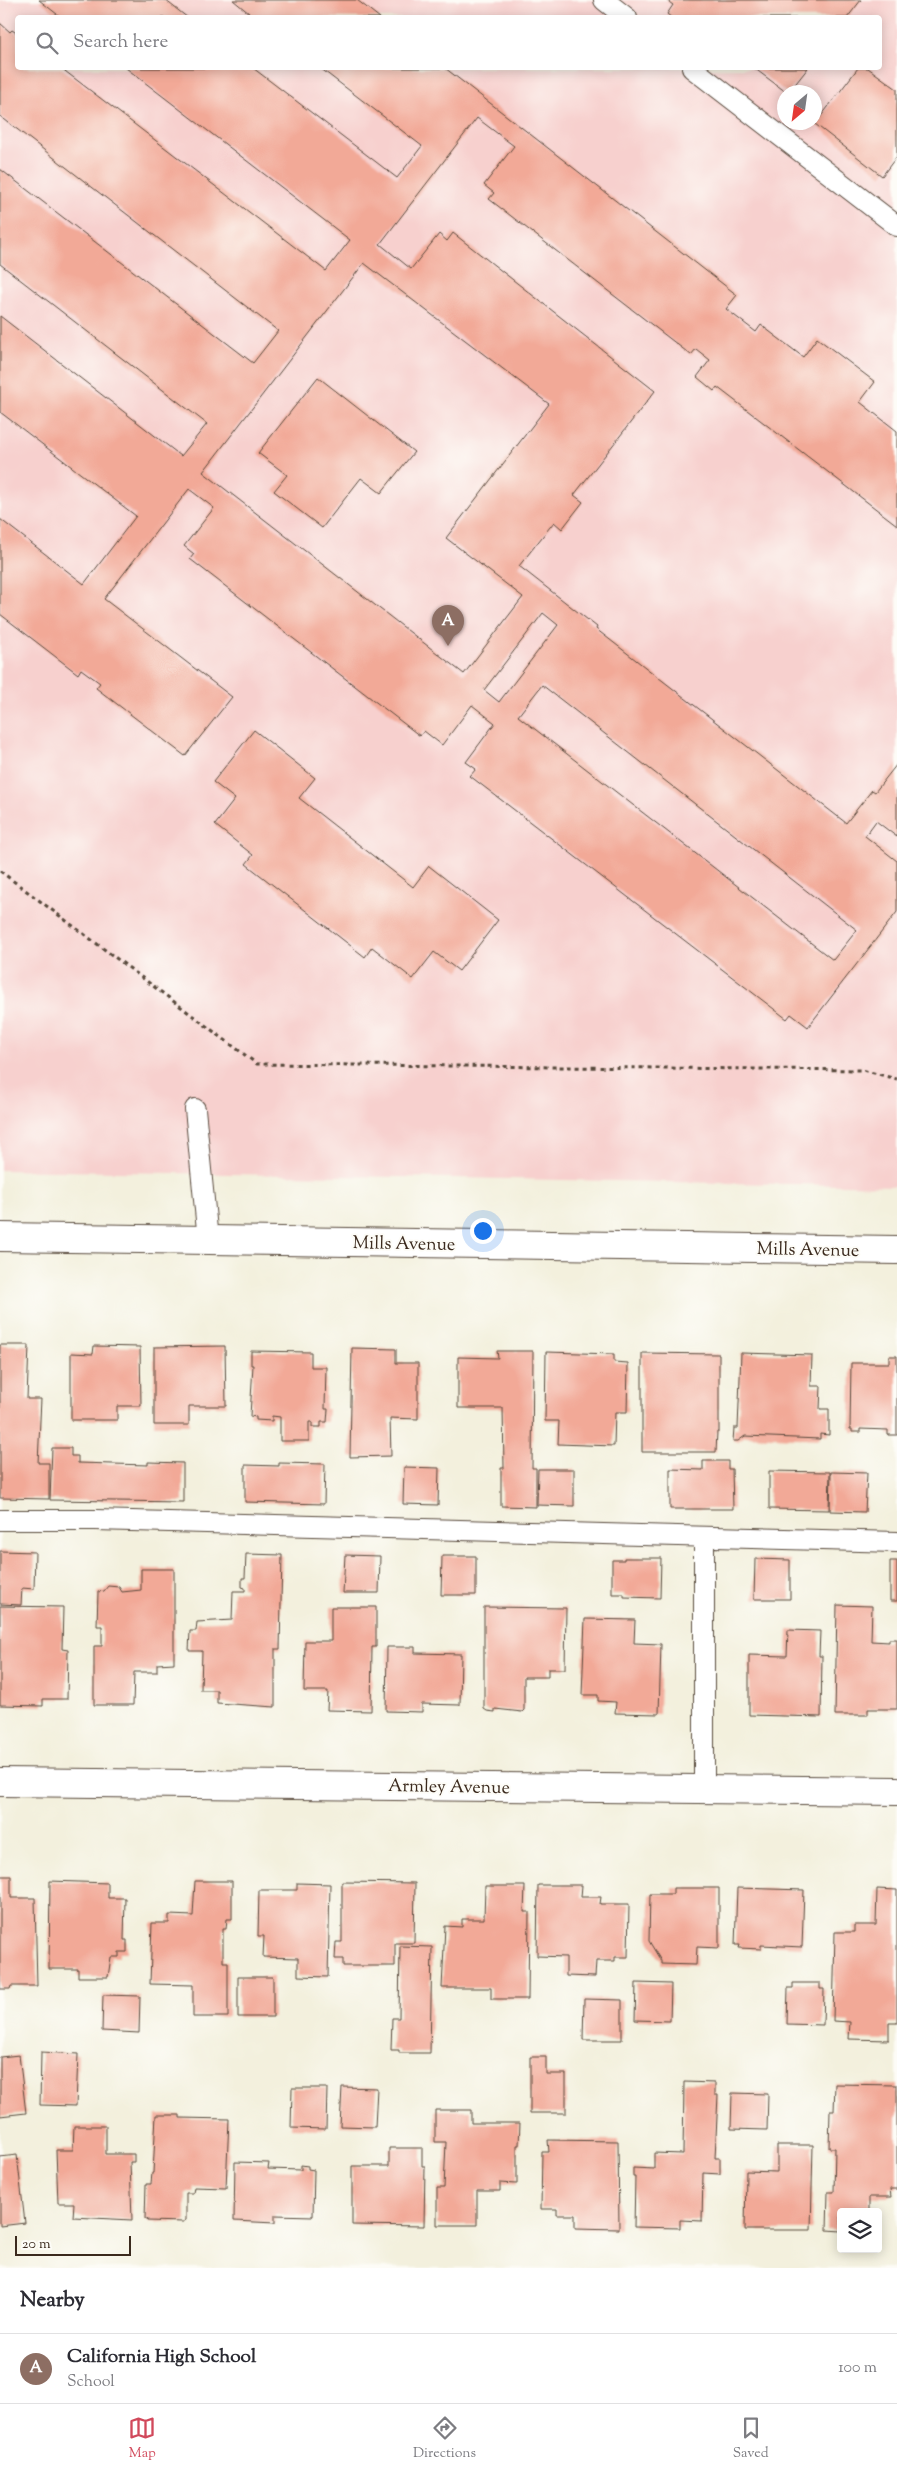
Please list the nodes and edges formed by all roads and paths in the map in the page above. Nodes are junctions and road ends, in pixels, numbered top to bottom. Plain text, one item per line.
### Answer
1 (604, 0) edge
2 (623, 15) edge
3 (695, 70) edge
4 (897, 226) edge
5 (0, 871) edge
6 (897, 1079) edge
7 (195, 1109) dead end
8 (0, 1237) edge
9 (208, 1240) junction
10 (897, 1250) edge
11 (0, 1520) edge
12 (704, 1538) junction
13 (897, 1542) edge
14 (0, 1782) edge
15 (704, 1789) junction
16 (897, 1791) edge

1 - 2 lane
3 - 4 lane
5 - 6 path
7 - 9 lane
8 - 9 main road, Mills Avenue
9 - 10 main road, Mills Avenue
11 - 12 lane
12 - 13 lane
12 - 15 lane
14 - 15 main road, Armley Avenue
15 - 16 main road, Armley Avenue

